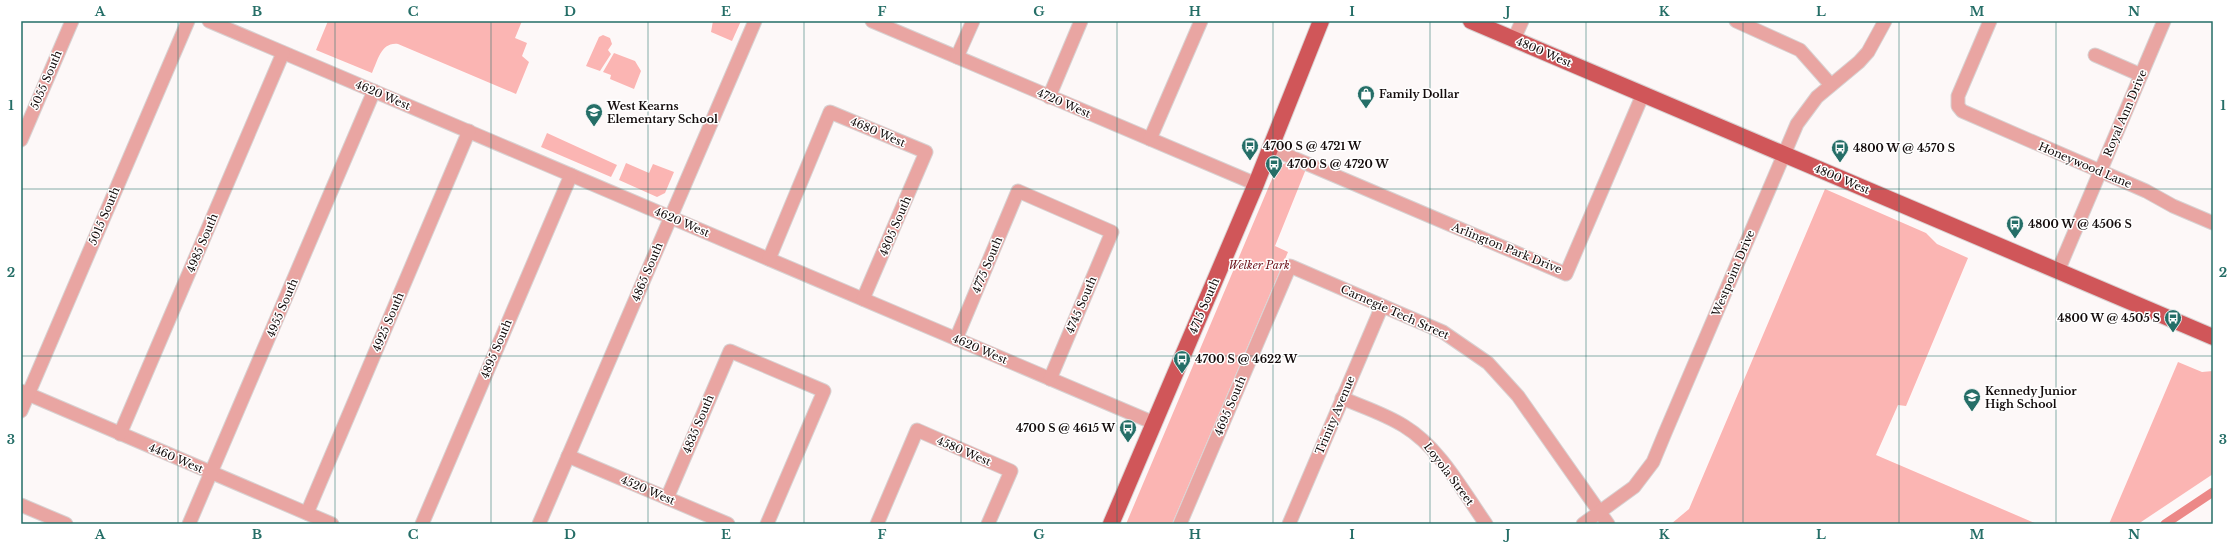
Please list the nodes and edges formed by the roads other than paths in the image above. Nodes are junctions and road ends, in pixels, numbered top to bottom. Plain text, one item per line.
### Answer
1 (72, 21) edge
2 (188, 21) edge
3 (209, 21) edge
4 (755, 21) edge
5 (872, 21) edge
6 (973, 21) edge
7 (1082, 21) edge
8 (1201, 21) edge
9 (1321, 21) edge
10 (1471, 21) edge
11 (1522, 21) edge
12 (1736, 21) edge
13 (1885, 21) edge
14 (1990, 21) edge
15 (2164, 21) edge
16 (1514, 39) junction
17 (283, 53) junction
18 (2095, 55) dead end
19 (958, 58) junction
20 (2141, 75) junction
21 (1831, 85) junction
22 (374, 91) junction
23 (1643, 94) junction
24 (1049, 96) junction
25 (469, 131) junction
26 (1150, 139) junction
27 (21, 140) edge
28 (1270, 148) junction
29 (926, 152) joint
30 (1784, 154) junction
31 (2100, 172) junction
32 (571, 175) junction
33 (1256, 184) junction
34 (1018, 191) joint
35 (670, 217) junction
36 (2213, 223) edge
37 (769, 259) junction
38 (1290, 266) joint
39 (2058, 271) junction
40 (863, 299) junction
41 (1382, 306) junction
42 (2213, 337) edge
43 (956, 339) junction
44 (1050, 379) junction
45 (24, 393) edge
46 (1342, 398) junction
47 (21, 411) edge
48 (1154, 423) junction
49 (120, 434) junction
50 (568, 456) junction
51 (212, 473) junction
52 (667, 498) junction
53 (21, 505) edge
54 (1600, 512) junction
55 (307, 513) junction
56 (66, 524) edge
57 (189, 524) edge
58 (332, 524) edge
59 (422, 524) edge
60 (539, 524) edge
61 (728, 524) edge
62 (766, 524) edge
63 (877, 524) edge
64 (988, 524) edge
65 (1111, 524) edge
66 (1180, 524) edge
67 (1289, 524) edge
68 (1486, 524) edge
69 (1583, 524) edge
70 (1608, 524) edge

1 - 27 street, 5055 South
2 - 45 street, 5015 South
3 - 17 street, 4620 West
4 - 35 street, 4865 South
5 - 19 street, 4720 West
6 - 19 street
7 - 24 street
8 - 26 street
9 - 28 main road, 4715 South
10 - 16 main road, 4800 West
11 - 16 street
12 - 21 street
13 - 21 street, Westpoint Drive
14 - 31 street, Honeywood Lane
15 - 20 street, Royal Ann Drive
16 - 23 main road, 4800 West
17 - 22 street, 4620 West
17 - 49 street, 4985 South
18 - 20 street
19 - 24 street, 4720 West
20 - 31 street, Royal Ann Drive
21 - 30 street, Westpoint Drive
22 - 25 street, 4620 West
22 - 51 street, 4955 South
23 - 28 street, Arlington Park Drive
23 - 30 main road, 4800 West
24 - 26 street, 4720 West
25 - 32 street, 4620 West
25 - 55 street, 4925 South
26 - 33 street, 4720 West
28 - 33 main road, 4715 South
29 - 37 street, 4680 West
29 - 40 street, 4805 South
30 - 39 main road, 4800 West
30 - 54 street, Westpoint Drive
31 - 36 street, Honeywood Lane
31 - 39 street, Royal Ann Drive
32 - 35 street, 4620 West
32 - 59 street, 4895 South
33 - 48 main road, 4715 South
34 - 43 street, 4775 South
34 - 44 street, 4745 South
35 - 37 street, 4620 West
35 - 50 street, 4865 South
37 - 40 street, 4620 West
38 - 41 street, Carnegie Tech Street
38 - 66 street, 4695 South
39 - 42 main road, 4800 West
40 - 43 street, 4620 West
41 - 46 street, Trinity Avenue
41 - 54 street, Carnegie Tech Street
43 - 44 street, 4620 West
44 - 48 street, 4620 West
45 - 47 street, 5015 South
45 - 49 street, 4460 West
46 - 67 street, Trinity Avenue
46 - 68 street, Loyola Street
48 - 65 main road, 4715 South
49 - 51 street, 4460 West
50 - 52 street, 4520 West
50 - 60 street, 4865 South
51 - 55 street, 4460 West
51 - 57 street, 4955 South
52 - 61 street, 4520 West
52 - 62 street, 4835 South
53 - 56 street
54 - 69 street, Westpoint Drive
54 - 70 street, Carnegie Tech Street
55 - 58 street, 4460 West
63 - 64 street, 4580 West

